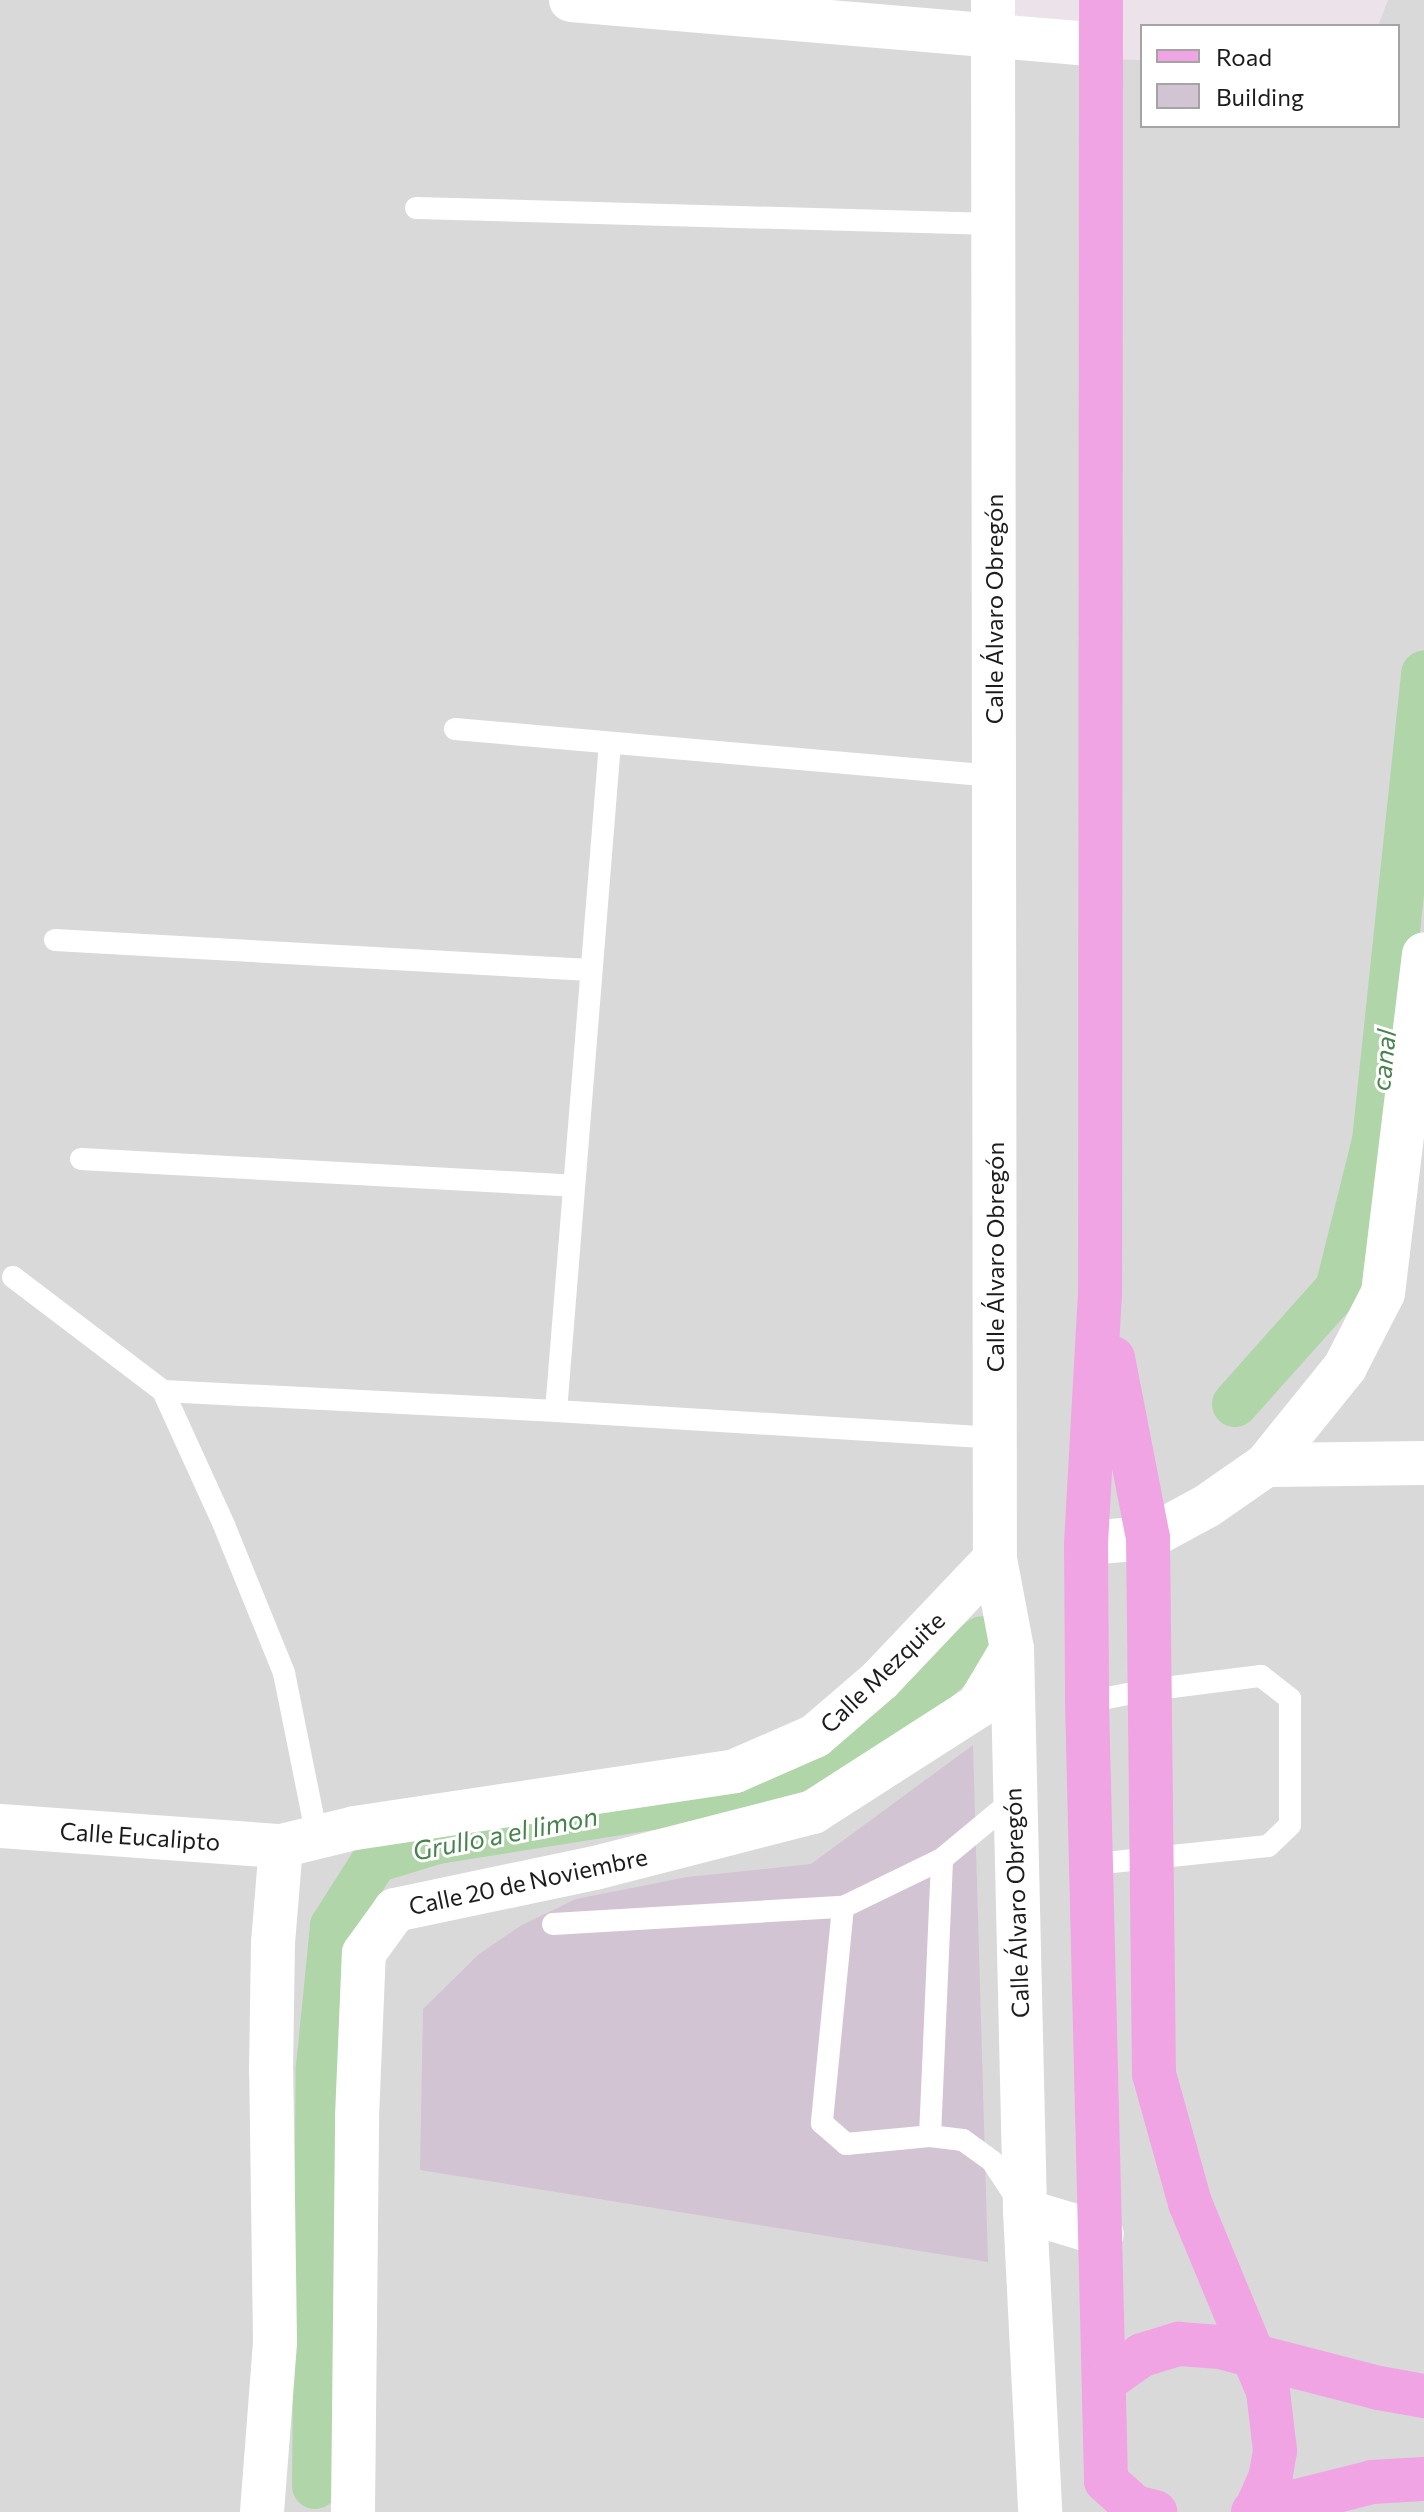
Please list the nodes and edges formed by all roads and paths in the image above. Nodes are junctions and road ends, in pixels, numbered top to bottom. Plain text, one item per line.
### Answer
1 (571, 0) edge
2 (1101, 0) edge
3 (993, 18) edge
4 (1101, 45) junction
5 (416, 208) dead end
6 (993, 224) junction
7 (455, 729) dead end
8 (610, 743) junction
9 (994, 776) junction
10 (55, 940) dead end
11 (1424, 954) edge
12 (590, 970) junction
13 (81, 1159) dead end
14 (573, 1186) junction
15 (13, 1277) dead end
16 (1100, 1293) junction
17 (163, 1391) junction
18 (556, 1411) junction
19 (995, 1438) junction
20 (1424, 1463) edge
21 (1266, 1465) junction
22 (1148, 1538) junction
23 (1086, 1543) junction
24 (995, 1559) junction
25 (1012, 1649) junction
26 (1148, 1690) junction
27 (1087, 1702) junction
28 (1013, 1800) junction
29 (0, 1826) edge
30 (299, 1841) junction
31 (1149, 1856) junction
32 (942, 1859) junction
33 (1093, 1864) junction
34 (843, 1907) junction
35 (553, 1924) dead end
36 (930, 2136) junction
37 (1025, 2211) junction
38 (1102, 2234) junction
39 (1254, 2356) junction
40 (1105, 2381) junction
41 (1424, 2396) edge
42 (1424, 2479) edge
43 (262, 2512) edge
44 (353, 2512) edge
45 (1040, 2512) edge
46 (1155, 2512) edge
47 (1254, 2512) edge

1 - 3 street
2 - 4 main road
3 - 4 street
3 - 6 street, Calle Álvaro Obregón
4 - 16 main road
5 - 6 lane
6 - 9 street, Calle Álvaro Obregón
7 - 8 lane
8 - 9 lane
8 - 12 lane
9 - 19 street, Calle Álvaro Obregón
10 - 12 lane
11 - 21 street
12 - 14 lane
13 - 14 lane
14 - 18 lane
15 - 17 lane
16 - 22 main road
16 - 23 main road
17 - 18 lane
17 - 30 lane
18 - 19 lane
19 - 24 street, Calle Álvaro Obregón
20 - 21 street
21 - 22 street
22 - 23 street
22 - 26 main road
23 - 27 main road
24 - 25 street, Calle Álvaro Obregón
24 - 30 street, Calle Mezquite
25 - 28 street, Calle Álvaro Obregón
25 - 44 street, Calle 20 de Noviembre
26 - 27 lane
26 - 31 main road
26 - 31 lane
27 - 33 main road
28 - 32 lane
28 - 37 street, Calle Álvaro Obregón
29 - 30 street, Calle Eucalipto
30 - 43 street
31 - 33 lane
31 - 39 main road
32 - 34 lane
32 - 36 lane
33 - 38 main road
34 - 35 lane
34 - 36 lane
36 - 37 lane
37 - 38 street
37 - 45 street, Calle Álvaro Obregón
38 - 40 main road
39 - 40 main road
39 - 41 main road
39 - 47 main road
40 - 46 main road
42 - 47 main road

